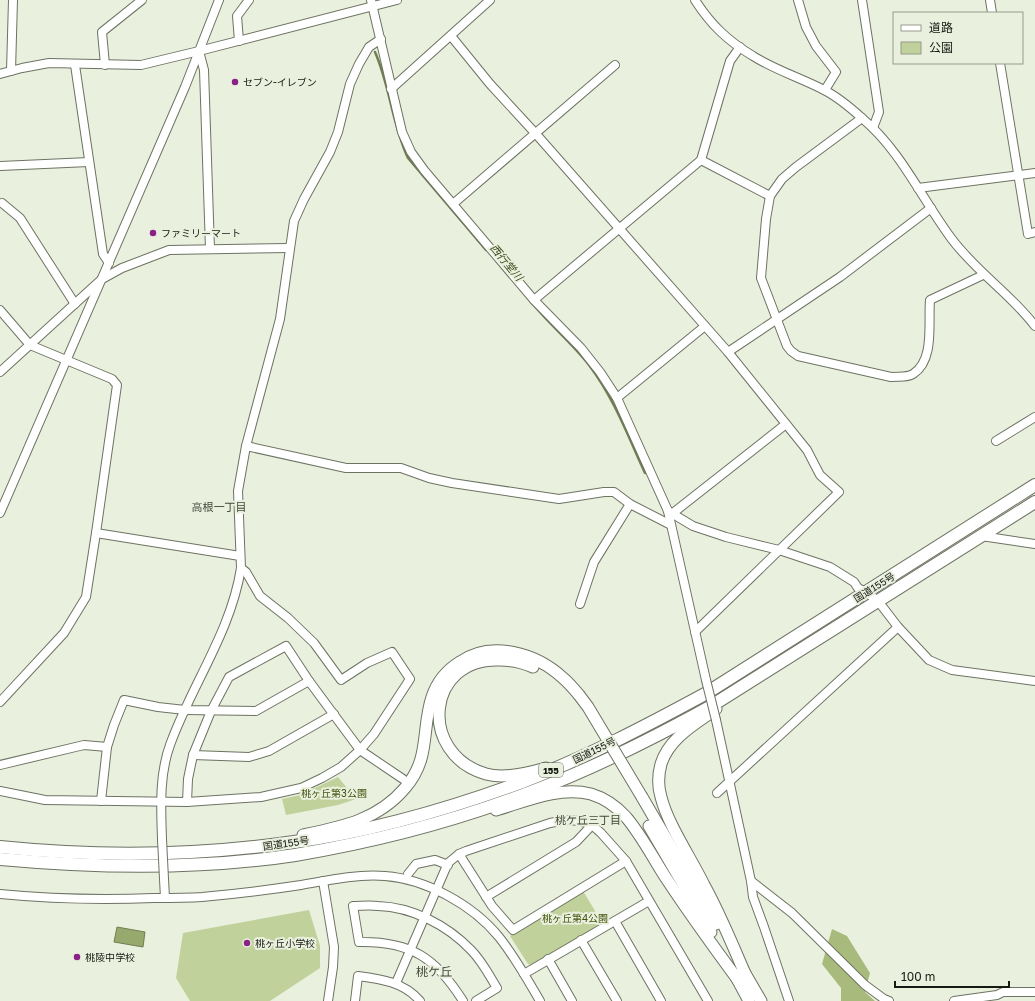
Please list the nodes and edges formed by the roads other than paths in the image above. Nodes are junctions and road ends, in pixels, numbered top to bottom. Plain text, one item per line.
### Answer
1 (13, 0) edge
2 (142, 0) edge
3 (219, 0) edge
4 (249, 0) edge
5 (397, 0) edge
6 (490, 0) edge
7 (695, 0) edge
8 (798, 0) edge
9 (862, 0) edge
10 (990, 0) edge
11 (372, 3) edge
12 (992, 12) edge
13 (451, 36) junction
14 (239, 41) junction
15 (375, 43) junction
16 (740, 48) junction
17 (199, 52) junction
18 (75, 64) junction
19 (1000, 64) edge
20 (105, 65) junction
21 (615, 65) dead end
22 (11, 71) junction
23 (0, 74) edge
24 (391, 89) junction
25 (825, 90) junction
26 (862, 118) junction
27 (873, 128) junction
28 (536, 134) junction
29 (701, 160) junction
30 (89, 162) junction
31 (0, 166) edge
32 (1035, 173) edge
33 (1018, 176) junction
34 (918, 188) junction
35 (770, 196) junction
36 (1, 202) edge
37 (453, 204) junction
38 (931, 208) junction
39 (619, 229) junction
40 (1035, 232) edge
41 (289, 248) junction
42 (210, 249) junction
43 (109, 263) junction
44 (983, 274) junction
45 (102, 279) junction
46 (534, 300) junction
47 (75, 304) junction
48 (0, 310) edge
49 (776, 320) junction
50 (705, 326) junction
51 (1035, 326) edge
52 (30, 345) junction
53 (728, 352) junction
54 (67, 360) junction
55 (0, 372) edge
56 (617, 398) junction
57 (1035, 418) edge
58 (786, 424) junction
59 (996, 441) dead end
60 (246, 446) junction
61 (1035, 485) edge
62 (1035, 502) edge
63 (630, 504) junction
64 (670, 512) junction
65 (0, 513) edge
66 (671, 525) junction
67 (96, 533) junction
68 (981, 536) junction
69 (1035, 544) edge
70 (779, 550) junction
71 (240, 556) junction
72 (241, 568) junction
73 (866, 592) junction
74 (878, 601) junction
75 (580, 604) dead end
76 (898, 627) junction
77 (695, 632) junction
78 (787, 658) junction
79 (309, 681) junction
80 (1035, 681) edge
81 (576, 697) junction
82 (0, 702) edge
83 (186, 710) junction
84 (211, 711) junction
85 (334, 714) junction
86 (107, 747) junction
87 (360, 750) junction
88 (193, 755) junction
89 (571, 761) junction
90 (0, 765) edge
91 (403, 779) dead end
92 (729, 782) junction
93 (0, 791) edge
94 (717, 793) dead end
95 (101, 802) junction
96 (161, 802) junction
97 (187, 802) junction
98 (469, 813) junction
99 (592, 825) junction
100 (0, 847) edge
101 (221, 850) junction
102 (458, 854) junction
103 (0, 859) edge
104 (626, 861) junction
105 (448, 865) junction
106 (408, 874) dead end
107 (323, 881) junction
108 (751, 881) junction
109 (437, 891) junction
110 (0, 894) edge
111 (486, 897) junction
112 (165, 898) junction
113 (649, 901) junction
114 (424, 916) junction
115 (615, 921) junction
116 (582, 940) junction
117 (410, 950) junction
118 (548, 959) junction
119 (524, 974) junction
120 (742, 978) junction
121 (396, 983) junction
122 (1035, 992) edge
123 (328, 1001) edge
124 (355, 1001) edge
125 (420, 1001) edge
126 (463, 1001) edge
127 (476, 1001) edge
128 (540, 1001) edge
129 (572, 1001) edge
130 (617, 1001) edge
131 (661, 1001) edge
132 (708, 1001) edge
133 (749, 1001) edge
134 (761, 1001) edge
135 (789, 1001) edge
136 (889, 1001) edge
137 (954, 1001) edge

1 - 22 street
2 - 20 street
3 - 17 street
4 - 14 street
5 - 11 street
6 - 13 street
7 - 16 street
8 - 25 street
9 - 27 street
10 - 12 street
11 - 14 street
11 - 15 street
13 - 24 street
13 - 28 street
14 - 17 street
15 - 24 street
15 - 41 street
16 - 25 street
16 - 29 street
17 - 20 street
17 - 42 street
17 - 43 street
18 - 20 street
18 - 22 street
18 - 30 street
19 - 33 street
21 - 28 street
22 - 23 street
24 - 37 street
25 - 26 street
26 - 27 street
26 - 35 street
27 - 34 street
28 - 37 street
28 - 39 street
29 - 35 street
29 - 39 street
30 - 31 street
30 - 43 street
32 - 33 street
33 - 34 street
33 - 40 street
34 - 38 street
35 - 49 street
36 - 47 street
37 - 46 street
38 - 44 street
38 - 49 street
39 - 46 street
39 - 50 street
41 - 42 street
41 - 60 street
42 - 45 street
43 - 45 street
44 - 49 street
44 - 51 street
45 - 47 street
45 - 54 street
46 - 56 street
47 - 52 street
48 - 52 street
49 - 53 street
50 - 53 street
50 - 56 street
52 - 54 street
52 - 55 street
53 - 58 street
54 - 65 street
54 - 67 street
56 - 64 street
57 - 59 street
58 - 64 street
58 - 70 street
60 - 63 street
60 - 71 street
61 - 73 highway, 国道155号 / 155
62 - 68 highway, 国道155号 / 155
63 - 66 street
63 - 75 street
64 - 66 street
64 - 70 street
66 - 77 street
67 - 71 street
67 - 82 street
68 - 69 street
68 - 74 highway, 国道155号 / 155
70 - 73 street
70 - 77 street
71 - 72 street
72 - 83 street
72 - 87 street
73 - 74 street
73 - 89 highway, 国道155号 / 155
74 - 76 street
74 - 78 highway, 国道155号 / 155
76 - 80 street
76 - 92 street
77 - 92 street, bridge
78 - 98 highway, 国道155号 / 155
78 - 120 main road
79 - 84 street
79 - 84 street
79 - 85 street
81 - 89 main road
81 - 101 main road
81 - 120 main road
83 - 84 street
83 - 86 street
83 - 96 street
84 - 88 street
85 - 87 street
85 - 88 street
86 - 90 street
86 - 95 street
87 - 91 street
87 - 97 street
88 - 97 street
89 - 101 highway, 国道155号 / 155
92 - 94 street
92 - 108 street
93 - 95 street
95 - 96 street
96 - 97 street
96 - 112 street, bridge
98 - 103 highway, 国道155号 / 155
98 - 120 main road
99 - 102 street
99 - 104 street
99 - 111 street
100 - 101 highway, 国道155号 / 155
102 - 105 street
102 - 111 street
104 - 111 street
104 - 113 street
105 - 106 street
105 - 109 street
107 - 109 street
107 - 112 street
107 - 123 street
108 - 135 street
108 - 136 street
109 - 114 street
109 - 119 street
110 - 112 street
113 - 115 street
113 - 132 street
114 - 117 street
114 - 117 street
114 - 127 street
115 - 116 street
115 - 131 street
116 - 118 street
116 - 130 street
117 - 121 street
117 - 126 street
118 - 119 street
118 - 129 street
119 - 128 street
120 - 133 main road
120 - 134 main road
121 - 124 street
121 - 125 street
122 - 137 street

